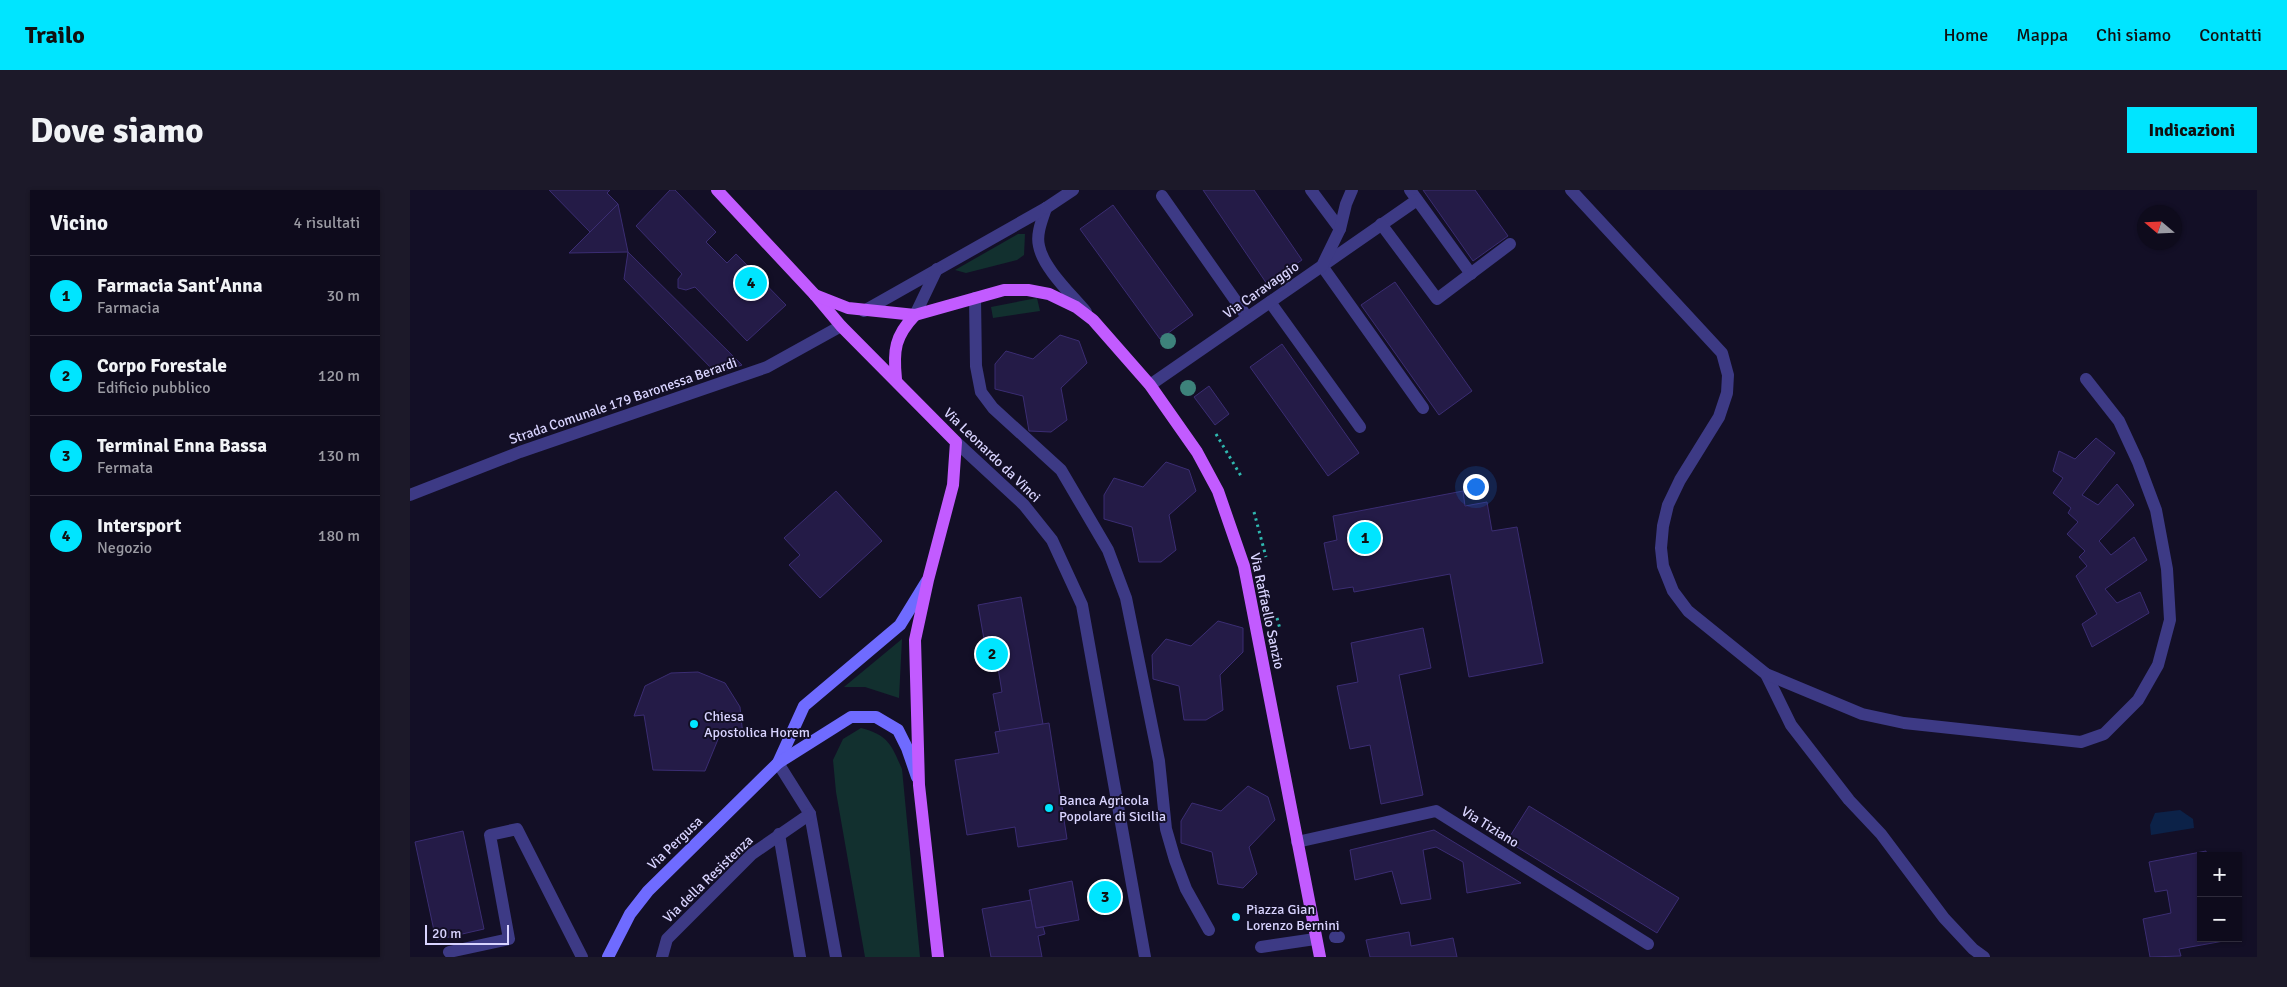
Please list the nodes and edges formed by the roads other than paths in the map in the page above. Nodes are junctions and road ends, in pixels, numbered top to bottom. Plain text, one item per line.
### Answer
1 (717, 190) edge
2 (1074, 190) edge
3 (1311, 190) edge
4 (1352, 190) edge
5 (1571, 190) edge
6 (1413, 195) edge
7 (1162, 196) dead end
8 (1046, 208) junction
9 (1381, 224) junction
10 (1340, 229) junction
11 (1510, 244) dead end
12 (1322, 266) junction
13 (937, 269) junction
14 (1471, 274) junction
15 (815, 295) junction
16 (975, 298) junction
17 (1270, 302) junction
18 (864, 311) junction
19 (915, 315) junction
20 (1247, 317) junction
21 (1092, 320) junction
22 (842, 326) junction
23 (896, 379) junction
24 (2086, 379) dead end
25 (1150, 385) junction
26 (1423, 408) dead end
27 (1360, 427) dead end
28 (956, 442) junction
29 (410, 495) edge
30 (928, 580) junction
31 (1766, 674) junction
32 (778, 764) junction
33 (919, 784) junction
34 (810, 814) junction
35 (779, 834) junction
36 (1297, 842) junction
37 (1209, 930) dead end
38 (1315, 939) junction
39 (1648, 944) dead end
40 (1261, 947) dead end
41 (449, 952) dead end
42 (582, 957) edge
43 (608, 957) edge
44 (662, 957) edge
45 (800, 957) edge
46 (836, 957) edge
47 (938, 957) edge
48 (1145, 957) edge
49 (1320, 957) edge
50 (1984, 957) edge

1 - 15 main road, Via Leonardo da Vinci
2 - 8 street
3 - 10 street
4 - 10 street, Via Caravaggio
5 - 31 street
6 - 9 street
6 - 14 street
7 - 20 street
8 - 13 street
8 - 21 street
9 - 12 street
9 - 14 street
10 - 12 street, Via Caravaggio
11 - 14 street
12 - 17 street, Via Caravaggio
12 - 26 street
13 - 18 street
13 - 19 street
15 - 18 main road
15 - 22 main road, Via Leonardo da Vinci
16 - 19 main road, Via Raffaello Sanzio
16 - 21 main road, Via Raffaello Sanzio
16 - 37 street
17 - 20 street, Via Caravaggio
17 - 27 street
18 - 19 main road
19 - 23 main road
20 - 25 street, Via Caravaggio
21 - 25 main road, Via Raffaello Sanzio
22 - 23 main road, Via Leonardo da Vinci
22 - 29 street, Strada Comunale 179 Baronessa Berardi
23 - 28 main road, Via Leonardo da Vinci
24 - 31 street
25 - 36 main road, Via Raffaello Sanzio
28 - 30 main road
28 - 48 street, Via Leonardo da Vinci
30 - 32 main road
30 - 33 main road
31 - 50 street
32 - 33 main road
32 - 34 street
32 - 43 main road, Via Pergusa
33 - 47 main road
34 - 35 street, Via della Resistenza
34 - 46 street
35 - 44 street, Via della Resistenza
35 - 45 street
36 - 38 main road, Via Raffaello Sanzio
36 - 39 street, Via Tiziano
38 - 40 street
38 - 49 main road, Via Raffaello Sanzio
41 - 42 street

